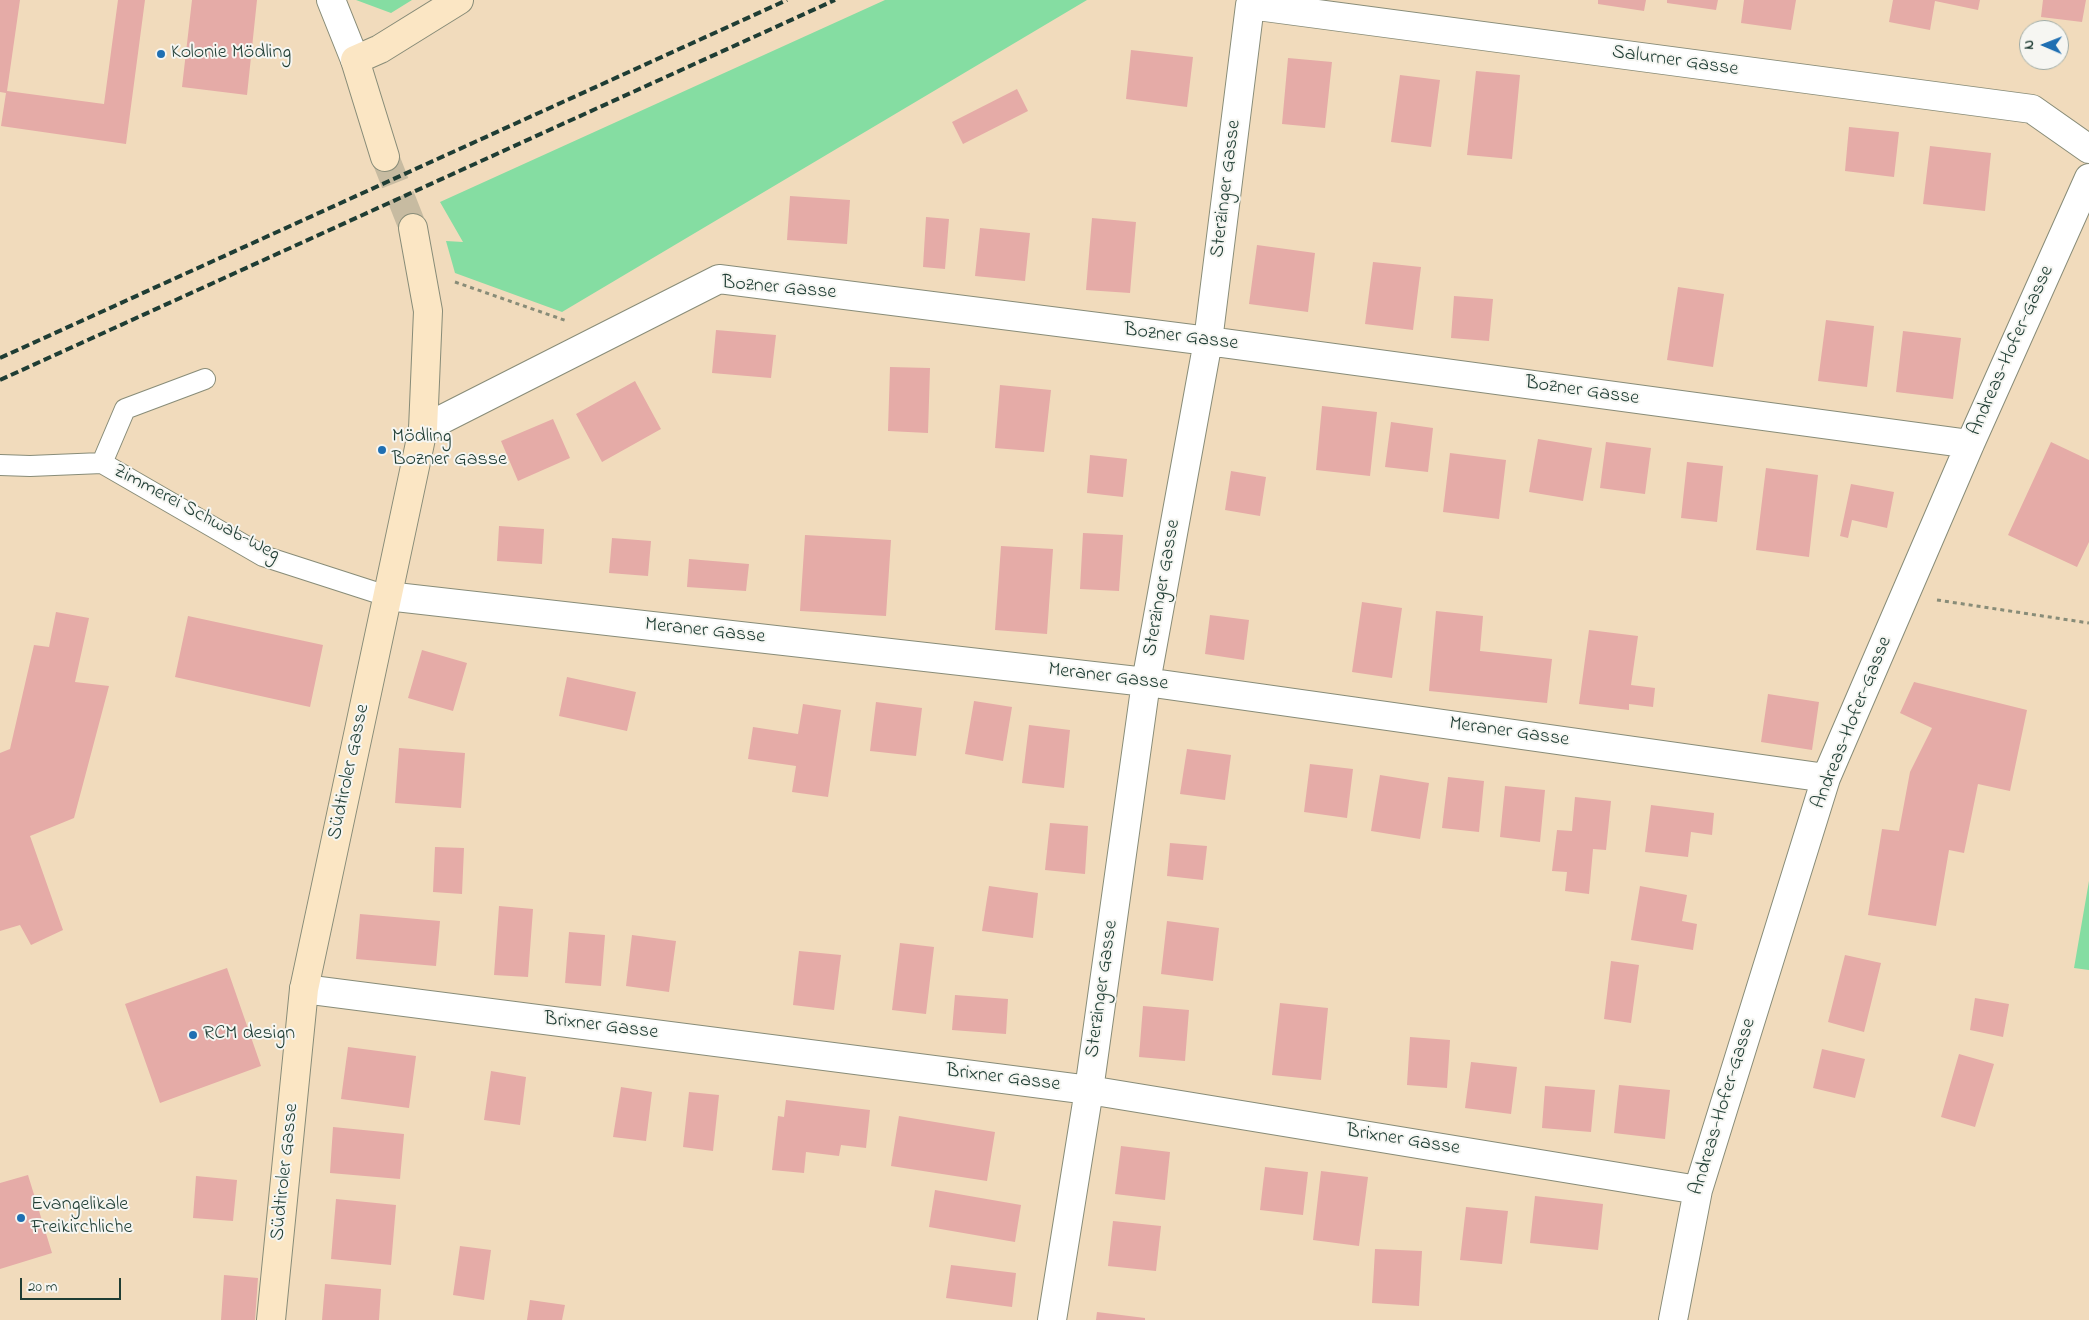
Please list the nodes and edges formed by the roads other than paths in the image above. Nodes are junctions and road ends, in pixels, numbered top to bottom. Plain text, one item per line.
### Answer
1 (331, 0) edge
2 (459, 0) edge
3 (1250, 5) joint
4 (355, 60) junction
5 (2089, 149) edge
6 (385, 158) tunnel mouth
7 (2089, 178) edge
8 (413, 228) tunnel mouth
9 (1208, 341) junction
10 (205, 379) dead end
11 (423, 430) junction
12 (1970, 444) junction
13 (102, 463) junction
14 (0, 465) edge
15 (387, 596) junction
16 (1146, 682) junction
17 (1826, 778) junction
18 (304, 989) junction
19 (1089, 1090) junction
20 (1698, 1190) junction
21 (271, 1320) edge
22 (1052, 1320) edge
23 (1673, 1320) edge

1 - 4 street
2 - 4 street
3 - 5 street, Salurner Gasse
3 - 9 street, Sterzinger Gasse
4 - 6 street
7 - 12 street, Andreas-Hofer-Gasse
8 - 11 street, Südtiroler Gasse
9 - 11 street, Bozner Gasse
9 - 12 street, Bozner Gasse
9 - 16 street, Sterzinger Gasse
10 - 13 lane
11 - 15 street, Südtiroler Gasse
12 - 17 street, Andreas-Hofer-Gasse
13 - 14 lane, Zimmerei Schwab-Weg
13 - 15 lane, Zimmerei Schwab-Weg
15 - 16 street, Meraner Gasse
15 - 18 street, Südtiroler Gasse
16 - 17 street, Meraner Gasse
16 - 19 street, Sterzinger Gasse
17 - 20 street, Andreas-Hofer-Gasse
18 - 19 street, Brixner Gasse
18 - 21 street, Südtiroler Gasse
19 - 20 street, Brixner Gasse
19 - 22 street, Sterzinger Gasse
20 - 23 street, Andreas-Hofer-Gasse

